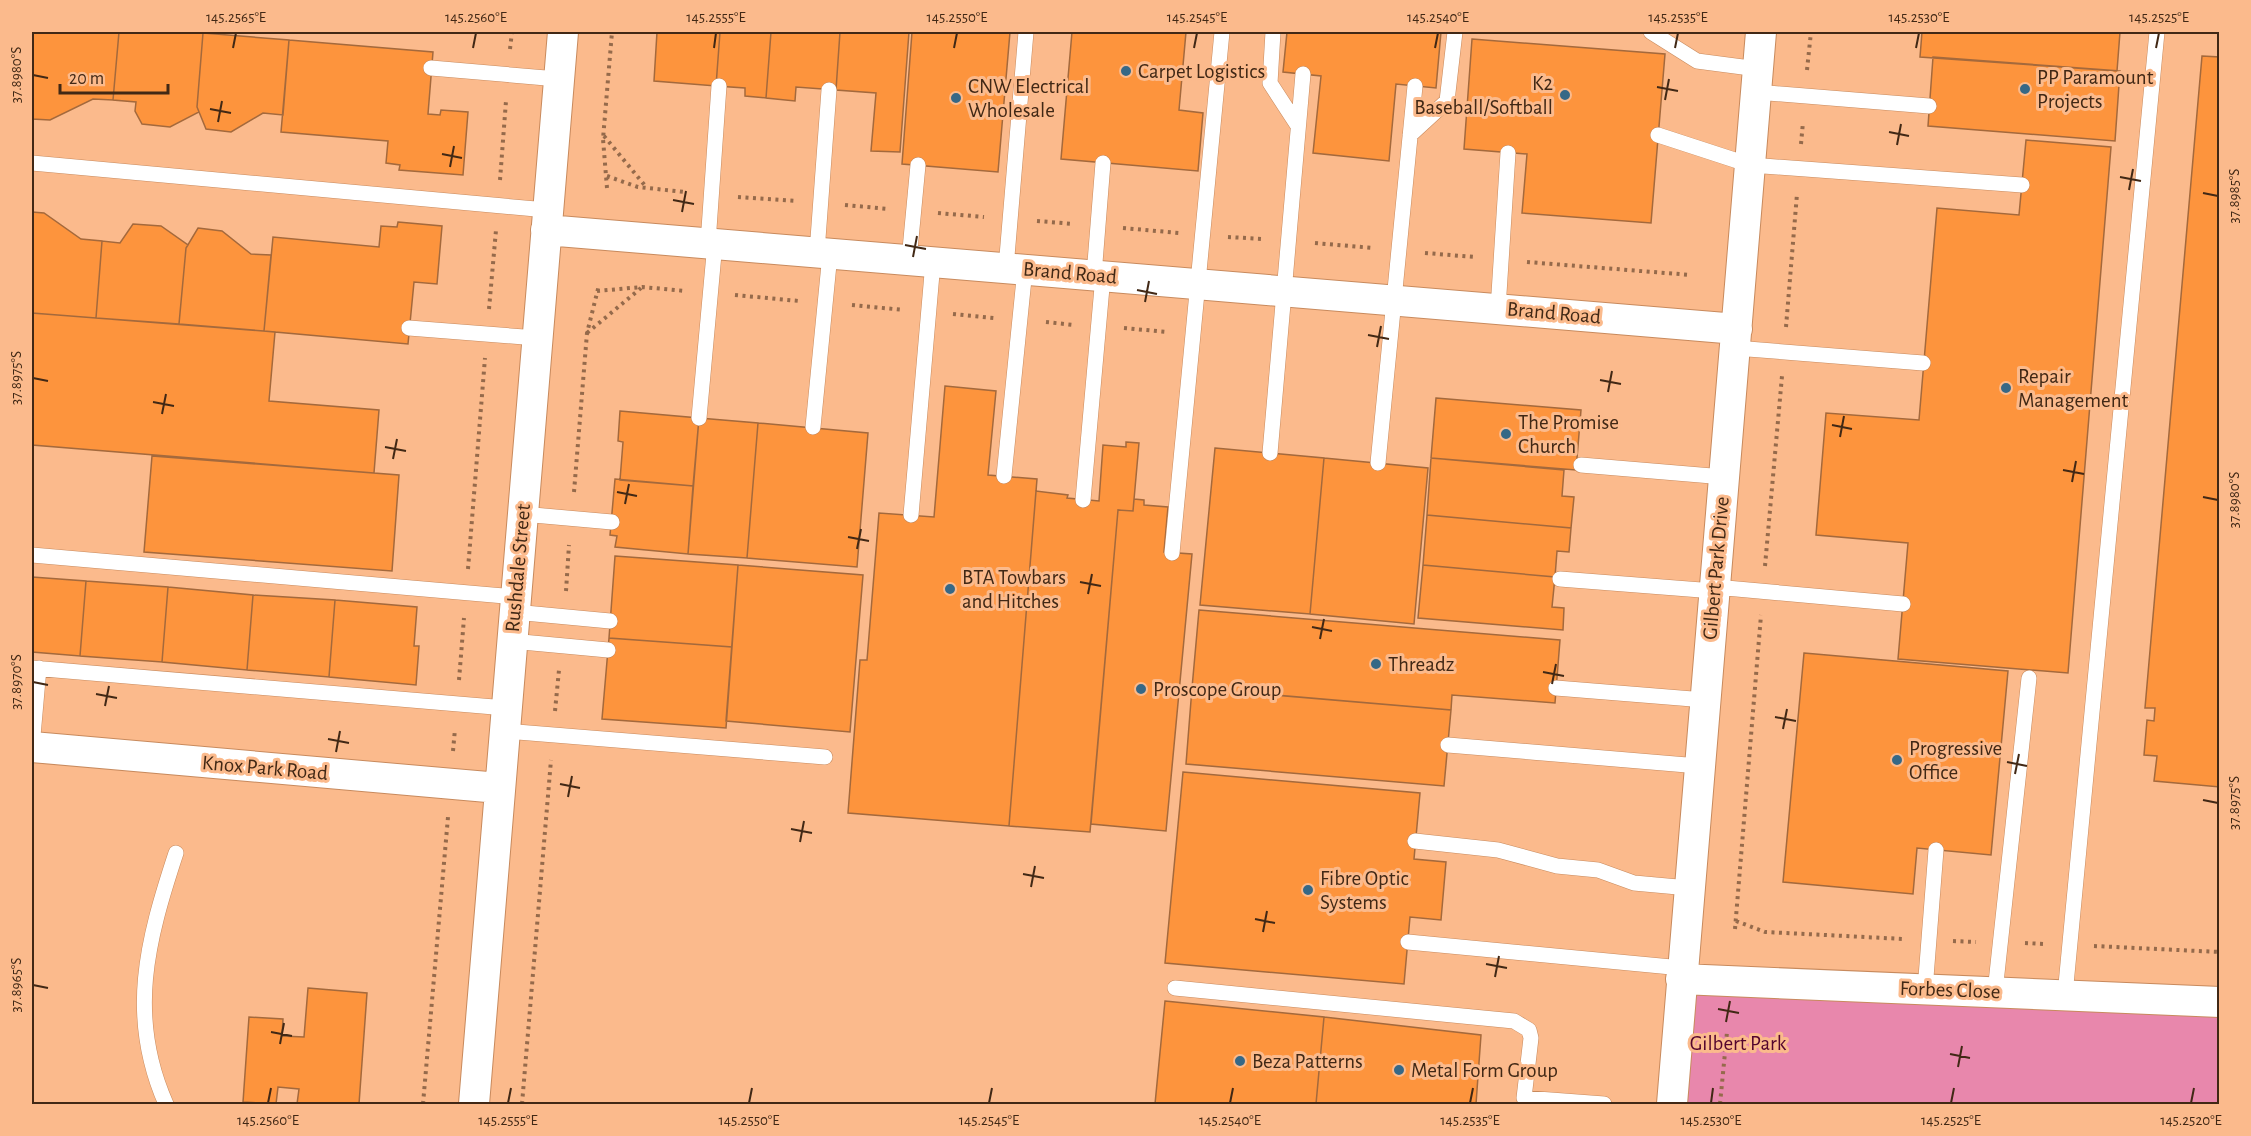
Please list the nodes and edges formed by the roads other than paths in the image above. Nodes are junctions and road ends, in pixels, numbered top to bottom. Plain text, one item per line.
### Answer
1 (562, 32) edge
2 (1026, 32) edge
3 (1222, 32) edge
4 (1273, 32) edge
5 (1455, 32) edge
6 (1651, 32) edge
7 (1761, 32) edge
8 (2157, 32) edge
9 (431, 68) dead end
10 (1303, 74) dead end
11 (558, 80) junction
12 (1757, 81) junction
13 (719, 86) dead end
14 (1415, 86) dead end
15 (830, 90) dead end
16 (1929, 106) dead end
17 (1298, 126) junction
18 (1410, 135) junction
19 (1658, 135) dead end
20 (1508, 153) dead end
21 (32, 163) edge
22 (1103, 163) dead end
23 (918, 165) dead end
24 (1750, 165) junction
25 (2022, 186) dead end
26 (547, 220) junction
27 (712, 243) junction
28 (823, 253) junction
29 (921, 261) junction
30 (1015, 268) junction
31 (1099, 276) junction
32 (1198, 284) junction
33 (1283, 291) junction
34 (1393, 301) junction
35 (1498, 309) junction
36 (410, 328) dead end
37 (537, 338) junction
38 (1736, 338) junction
39 (1923, 363) dead end
40 (699, 418) dead end
41 (813, 427) dead end
42 (1270, 453) dead end
43 (1378, 463) dead end
44 (1581, 465) dead end
45 (1004, 476) dead end
46 (1724, 477) junction
47 (1083, 500) dead end
48 (522, 514) junction
49 (911, 515) dead end
50 (612, 522) dead end
51 (1172, 553) dead end
52 (32, 555) edge
53 (1560, 579) dead end
54 (1714, 589) junction
55 (1903, 604) dead end
56 (513, 616) junction
57 (610, 621) dead end
58 (608, 650) dead end
59 (35, 668) edge
60 (2029, 678) dead end
61 (1556, 688) dead end
62 (1705, 700) junction
63 (505, 719) junction
64 (1448, 745) dead end
65 (32, 747) edge
66 (825, 757) dead end
67 (1699, 766) junction
68 (499, 788) junction
69 (1415, 841) dead end
70 (1936, 850) dead end
71 (176, 853) dead end
72 (1689, 888) junction
73 (1408, 942) dead end
74 (1682, 974) junction
75 (1175, 988) dead end
76 (1925, 990) junction
77 (1995, 992) junction
78 (2065, 995) junction
79 (2220, 1002) edge
80 (166, 1104) edge
81 (474, 1104) edge
82 (1604, 1104) edge
83 (1672, 1104) edge

1 - 11 street, Rushdale Street
2 - 30 lane
3 - 32 lane
4 - 17 lane
5 - 18 lane
6 - 12 lane
7 - 12 street, Gilbert Park Drive
8 - 78 lane
9 - 11 lane
10 - 17 lane
11 - 26 street, Rushdale Street
12 - 16 lane
12 - 24 street, Gilbert Park Drive
13 - 27 lane
14 - 18 lane
15 - 28 lane
17 - 33 lane
18 - 34 lane
19 - 24 lane
20 - 35 lane
21 - 26 lane
22 - 31 lane
23 - 29 lane
24 - 25 lane
24 - 38 street, Gilbert Park Drive
26 - 27 street, Brand Road
26 - 37 street, Rushdale Street
27 - 28 street, Brand Road
27 - 40 lane
28 - 29 street, Brand Road
28 - 41 lane
29 - 30 street, Brand Road
29 - 49 lane
30 - 31 street, Brand Road
30 - 45 lane
31 - 32 street, Brand Road
31 - 47 lane
32 - 33 street, Brand Road
32 - 51 lane
33 - 34 street, Brand Road
33 - 42 lane
34 - 35 street, Brand Road
34 - 43 lane
35 - 38 street, Brand Road
36 - 37 lane
37 - 48 street, Rushdale Street
38 - 39 lane
38 - 46 street, Gilbert Park Drive
44 - 46 lane
46 - 54 street, Gilbert Park Drive
48 - 50 lane
48 - 56 street, Rushdale Street
52 - 56 lane
53 - 54 lane
54 - 55 lane
54 - 62 street, Gilbert Park Drive
56 - 57 lane
56 - 58 lane
56 - 63 street, Rushdale Street
59 - 63 lane
59 - 65 lane
60 - 77 lane
61 - 62 lane
62 - 67 street, Gilbert Park Drive
63 - 66 lane
63 - 68 street, Rushdale Street
64 - 67 lane
65 - 68 street, Knox Park Road
67 - 72 street, Gilbert Park Drive
68 - 81 street, Rushdale Street
69 - 72 lane
70 - 76 lane
71 - 80 lane
72 - 74 street, Gilbert Park Drive
73 - 74 lane
74 - 76 street, Forbes Close
74 - 83 street, Gilbert Park Drive
75 - 82 lane
76 - 77 street, Forbes Close
77 - 78 street, Forbes Close
78 - 79 street, Forbes Close

